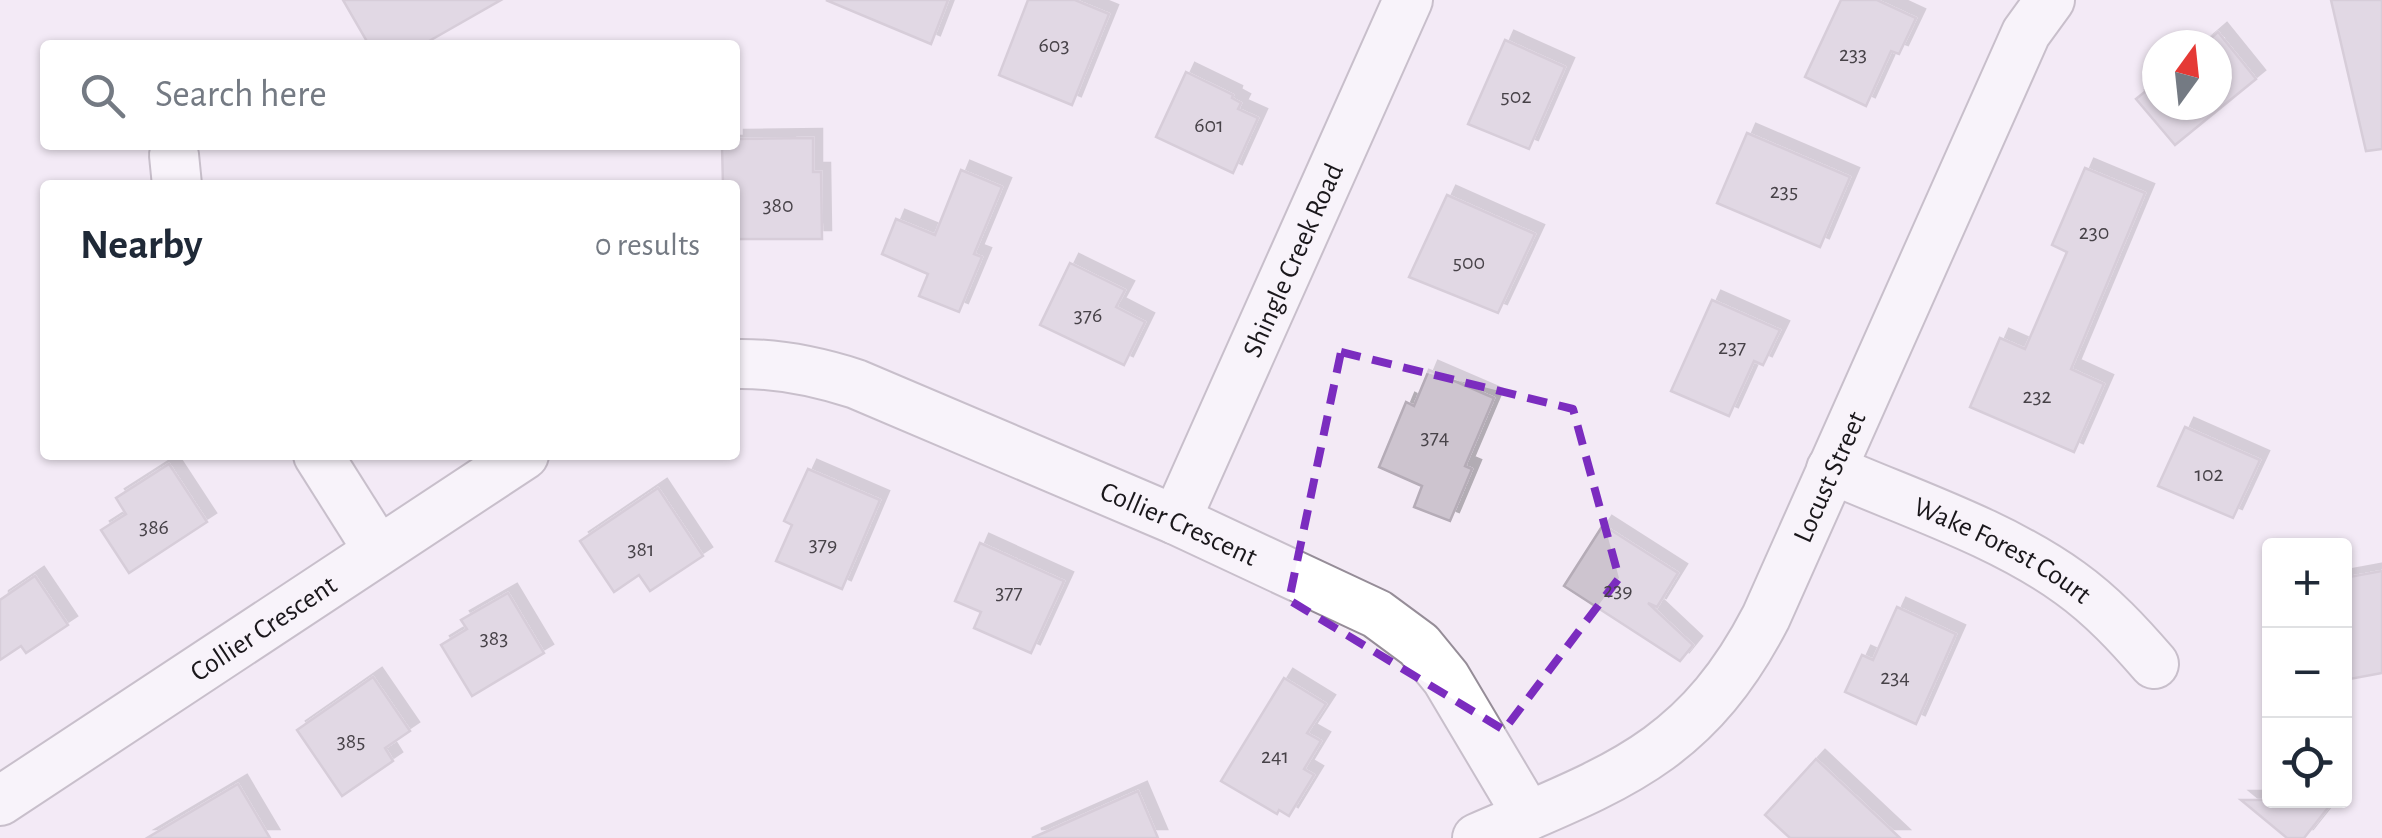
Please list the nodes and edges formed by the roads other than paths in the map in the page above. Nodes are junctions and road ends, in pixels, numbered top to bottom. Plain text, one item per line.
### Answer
1 (2050, 0) edge
2 (1398, 3) edge
3 (740, 364) edge
4 (321, 460) edge
5 (516, 460) edge
6 (1831, 469) junction
7 (1176, 520) junction
8 (378, 550) junction
9 (2154, 664) dead end
10 (0, 802) edge
11 (1528, 816) junction
12 (1477, 838) edge

1 - 6 street, Locust Street
2 - 7 street, Shingle Creek Road
3 - 7 street, Collier Crescent
4 - 8 street
5 - 8 street, Collier Crescent
6 - 9 street, Wake Forest Court
6 - 11 street, Locust Street
7 - 11 street, Collier Crescent
8 - 10 street, Collier Crescent
11 - 12 street, Locust Street

